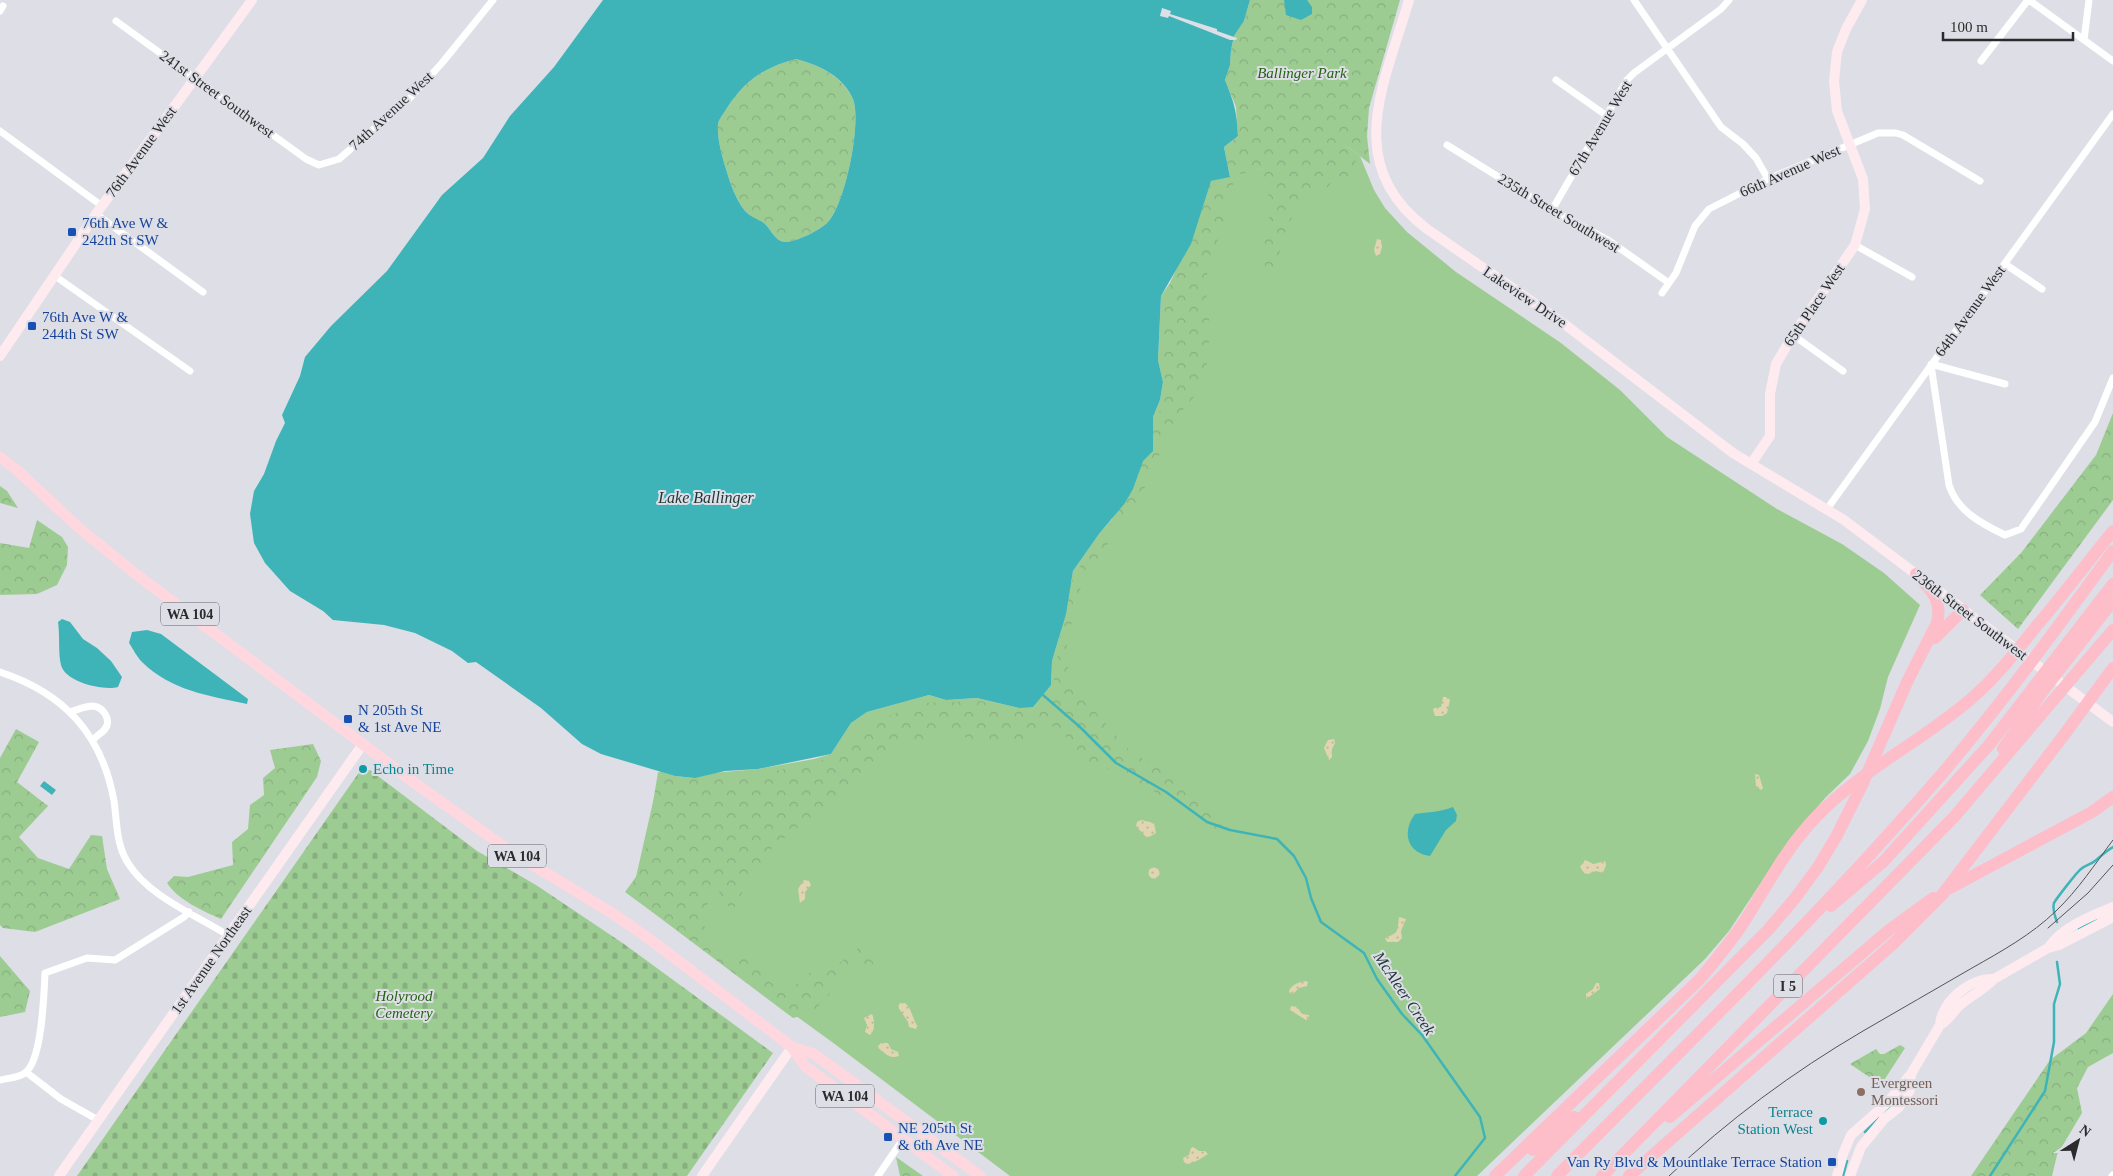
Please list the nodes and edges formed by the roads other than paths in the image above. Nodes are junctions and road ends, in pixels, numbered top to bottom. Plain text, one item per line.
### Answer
1 (252, 0) edge
2 (494, 0) edge
3 (1409, 0) edge
4 (1634, 0) edge
5 (1729, 0) edge
6 (1862, 0) edge
7 (2029, 0) edge
8 (2089, 0) edge
9 (116, 21) dead end
10 (2084, 40) junction
11 (1668, 48) junction
12 (1981, 61) dead end
13 (2113, 61) edge
14 (194, 77) junction
15 (1556, 80) dead end
16 (2113, 114) edge
17 (1607, 116) junction
18 (0, 131) edge
19 (1849, 145) junction
20 (1447, 146) dead end
21 (319, 165) joint
22 (1768, 179) junction
23 (1980, 181) dead end
24 (102, 206) junction
25 (1552, 210) junction
26 (96, 214) junction
27 (1855, 245) junction
28 (2005, 264) junction
29 (55, 276) junction
30 (1912, 277) dead end
31 (1669, 283) junction
32 (2042, 289) dead end
33 (202, 292) dead end
34 (1662, 293) dead end
35 (1793, 335) junction
36 (0, 356) edge
37 (1931, 365) junction
38 (190, 371) dead end
39 (1843, 371) dead end
40 (2113, 378) edge
41 (2005, 384) dead end
42 (0, 457) edge
43 (1751, 464) junction
44 (1827, 509) junction
45 (2113, 531) edge
46 (2113, 551) edge
47 (1916, 574) junction
48 (2113, 584) edge
49 (2113, 601) edge
50 (1964, 610) junction
51 (2113, 630) edge
52 (1926, 647) junction
53 (2113, 668) edge
54 (0, 672) edge
55 (70, 712) junction
56 (2113, 722) edge
57 (92, 740) junction
58 (363, 744) junction
59 (2113, 797) edge
60 (1968, 800) junction
61 (2113, 908) edge
62 (189, 912) junction
63 (2113, 917) edge
64 (228, 936) junction
65 (1791, 940) junction
66 (2048, 948) junction
67 (792, 1047) junction
68 (26, 1072) junction
69 (1911, 1074) junction
70 (0, 1080) edge
71 (1619, 1081) junction
72 (880, 1102) junction
73 (1711, 1106) junction
74 (98, 1120) junction
75 (903, 1139) junction
76 (930, 1139) junction
77 (1604, 1173) edge
78 (59, 1176) edge
79 (702, 1176) edge
80 (878, 1176) edge
81 (953, 1176) edge
82 (980, 1176) edge
83 (1495, 1176) edge
84 (1500, 1176) edge
85 (1524, 1176) edge
86 (1557, 1176) edge
87 (1629, 1176) edge
88 (1640, 1176) edge
89 (1837, 1176) edge
90 (1850, 1176) edge

1 - 14 street, 76th Avenue West
2 - 21 street, 74th Avenue West
3 - 43 street, Lakeview Drive
4 - 11 street
5 - 11 street, 67th Avenue West
6 - 19 street, 66th Avenue West
7 - 10 street
7 - 12 street
8 - 10 street
9 - 14 street, 241st Street Southwest
10 - 13 street
11 - 17 street, 67th Avenue West
11 - 22 street
14 - 21 street, 241st Street Southwest
14 - 24 street, 76th Avenue West
15 - 17 street
16 - 28 street, 64th Avenue West
17 - 25 street, 67th Avenue West
18 - 24 street
19 - 22 street, 66th Avenue West
19 - 23 street
19 - 27 street, 65th Place West
20 - 25 street, 235th Street Southwest
22 - 31 street, 66th Avenue West
24 - 26 street, 76th Avenue West
25 - 31 street, 235th Street Southwest
26 - 29 street, 76th Avenue West
26 - 33 street
27 - 30 street
27 - 35 street, 65th Place West
28 - 32 street
28 - 37 street, 64th Avenue West
29 - 36 street, 76th Avenue West
29 - 38 street
31 - 34 street, 66th Avenue West
35 - 39 street
35 - 43 street, 65th Place West
37 - 40 street
37 - 41 street
37 - 44 street, 64th Avenue West
42 - 58 main road, WA 104
43 - 44 street, Lakeview Drive
44 - 47 street, 236th Street Southwest
45 - 83 highway
46 - 65 highway, I 5
47 - 50 street, 236th Street Southwest
47 - 52 highway
48 - 65 highway
49 - 60 highway
50 - 52 highway
50 - 56 street, 236th Street Southwest
51 - 60 highway, I 5
52 - 71 highway
53 - 73 highway
54 - 55 street
55 - 57 street
55 - 57 street
57 - 62 street
58 - 64 street, 1st Avenue Northeast
58 - 67 main road, WA 104
59 - 77 highway
60 - 77 highway, I 5
61 - 66 street
62 - 64 street
62 - 68 street
63 - 66 street
64 - 74 street, 1st Avenue Northeast
65 - 86 highway, I 5
66 - 69 street
67 - 72 main road, WA 104
67 - 75 main road, WA 104
67 - 79 street
68 - 70 street
68 - 74 street
69 - 89 street
69 - 90 street
71 - 84 highway
71 - 85 highway
72 - 75 main road
72 - 76 main road, WA 104
73 - 87 highway
73 - 88 highway
74 - 78 street, 1st Avenue Northeast
75 - 76 main road
75 - 80 street
75 - 81 main road, WA 104
76 - 82 main road, WA 104

